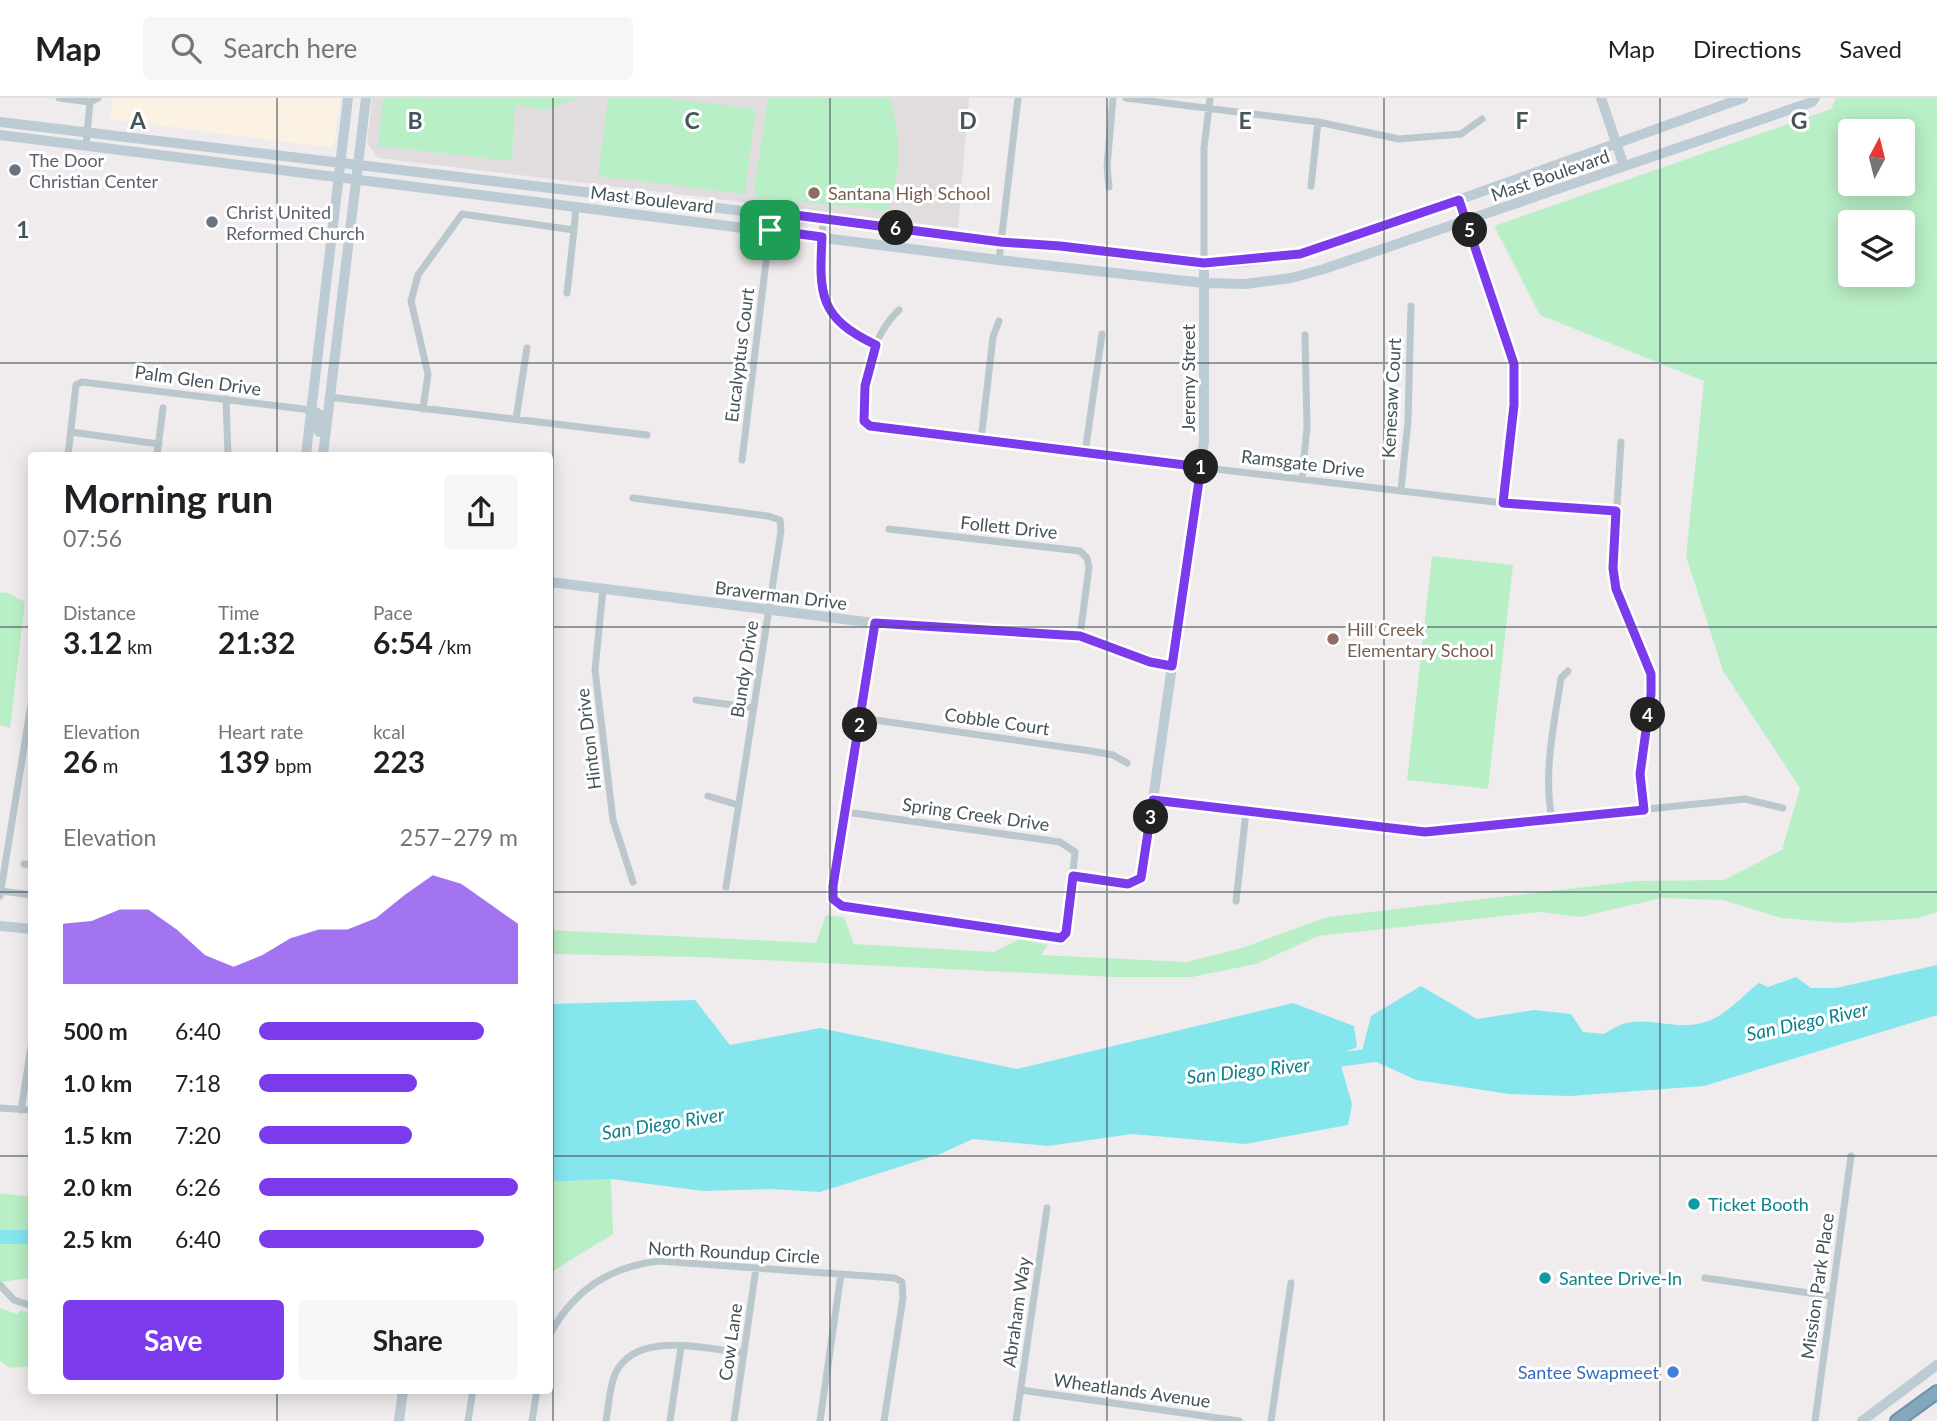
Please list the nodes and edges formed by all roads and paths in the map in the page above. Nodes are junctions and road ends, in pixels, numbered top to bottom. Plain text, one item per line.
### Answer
1 (60, 98) edge
2 (98, 98) edge
3 (348, 98) edge
4 (366, 98) edge
5 (1018, 98) edge
6 (1113, 98) edge
7 (1126, 98) edge
8 (1210, 98) edge
9 (1601, 98) edge
10 (1743, 98) edge
11 (1815, 98) edge
12 (90, 102) junction
13 (1208, 109) junction
14 (1482, 119) dead end
15 (0, 122) edge
16 (1318, 122) junction
17 (87, 132) junction
18 (0, 135) edge
19 (1616, 144) junction
20 (86, 146) junction
21 (341, 161) junction
22 (358, 163) junction
23 (1624, 166) junction
24 (339, 177) junction
25 (356, 179) junction
26 (1311, 186) dead end
27 (1109, 187) dead end
28 (1459, 200) junction
29 (576, 206) junction
30 (772, 212) junction
31 (823, 219) junction
32 (1466, 220) junction
33 (573, 230) junction
34 (770, 230) junction
35 (822, 237) junction
36 (1001, 242) junction
37 (999, 260) junction
38 (1204, 263) junction
39 (1204, 284) junction
40 (567, 293) dead end
41 (1411, 306) dead end
42 (899, 310) dead end
43 (999, 321) dead end
44 (1102, 334) dead end
45 (1306, 335) dead end
46 (876, 345) junction
47 (527, 348) dead end
48 (329, 397) junction
49 (226, 399) junction
50 (163, 408) dead end
51 (423, 409) junction
52 (311, 411) junction
53 (516, 419) junction
54 (71, 432) junction
55 (647, 435) dead end
56 (981, 440) junction
57 (1621, 442) dead end
58 (159, 444) junction
59 (68, 452) edge
60 (158, 452) edge
61 (228, 452) edge
62 (306, 452) edge
63 (321, 452) edge
64 (321, 452) edge
65 (1085, 453) junction
66 (743, 460) dead end
67 (1201, 467) junction
68 (1302, 478) junction
69 (1401, 490) junction
70 (633, 498) dead end
71 (1503, 503) junction
72 (1616, 511) junction
73 (889, 528) dead end
74 (553, 582) edge
75 (603, 589) junction
76 (770, 610) junction
77 (875, 623) junction
78 (1080, 636) junction
79 (1172, 666) junction
80 (1568, 671) dead end
81 (696, 700) dead end
82 (754, 708) junction
83 (861, 718) junction
84 (27, 754) edge
85 (1126, 763) dead end
86 (708, 796) dead end
87 (1153, 800) junction
88 (738, 805) junction
89 (1783, 808) dead end
90 (1644, 810) junction
91 (846, 812) junction
92 (1246, 812) junction
93 (1552, 820) junction
94 (1144, 863) joint
95 (1073, 876) junction
96 (633, 882) dead end
97 (726, 887) dead end
98 (0, 894) edge
99 (28, 895) edge
100 (1236, 901) dead end
101 (0, 926) edge
102 (28, 929) edge
103 (28, 1066) edge
104 (0, 1108) edge
105 (21, 1110) junction
106 (28, 1110) edge
107 (1851, 1156) dead end
108 (1047, 1208) dead end
109 (755, 1268) junction
110 (841, 1274) junction
111 (1705, 1278) dead end
112 (1291, 1283) dead end
113 (0, 1285) edge
114 (1830, 1296) junction
115 (28, 1305) edge
116 (553, 1328) edge
117 (681, 1347) junction
118 (744, 1353) junction
119 (1937, 1365) edge
120 (1021, 1390) junction
121 (1937, 1392) edge
122 (401, 1394) edge
123 (472, 1394) edge
124 (536, 1394) edge
125 (1163, 1410) junction
126 (399, 1421) edge
127 (468, 1421) edge
128 (532, 1421) edge
129 (606, 1421) edge
130 (670, 1421) edge
131 (734, 1421) edge
132 (820, 1421) edge
133 (884, 1421) edge
134 (1016, 1421) edge
135 (1161, 1421) edge
136 (1239, 1421) edge
137 (1271, 1421) edge
138 (1815, 1421) edge
139 (1862, 1421) edge
140 (1897, 1421) edge

1 - 12 street
2 - 12 street
3 - 21 street
4 - 22 street
5 - 36 street
6 - 27 street
7 - 13 street
8 - 13 street, Jeremy Street
9 - 19 street
10 - 19 street, Mast Boulevard
11 - 23 street, Mast Boulevard
12 - 17 street
13 - 16 street
13 - 38 street, Jeremy Street
14 - 16 street
15 - 17 street, Mast Boulevard
16 - 26 street
17 - 20 street
17 - 21 street, Mast Boulevard
18 - 20 street, Mast Boulevard
19 - 23 street
19 - 28 street, Mast Boulevard
20 - 24 street, Mast Boulevard
21 - 22 street, Mast Boulevard
21 - 24 street
22 - 25 street
22 - 30 street, Mast Boulevard
23 - 32 street, Mast Boulevard
24 - 25 street, Mast Boulevard
24 - 52 street
25 - 29 street, Mast Boulevard
25 - 48 street
28 - 32 street
28 - 38 street, Mast Boulevard
29 - 33 street
29 - 34 street, Mast Boulevard
30 - 31 street, Mast Boulevard
30 - 34 street, Eucalyptus Court
31 - 35 street
31 - 36 street, Mast Boulevard
32 - 39 street, Mast Boulevard
32 - 71 street
33 - 40 street
33 - 51 street
34 - 35 street, Mast Boulevard
34 - 66 street, Eucalyptus Court
35 - 37 street, Mast Boulevard
35 - 46 street
36 - 37 street
36 - 38 street, Mast Boulevard
37 - 39 street, Mast Boulevard
38 - 39 street, Jeremy Street
39 - 67 street, Jeremy Street
41 - 69 street, Kenesaw Court
42 - 46 street
43 - 56 street
44 - 65 street
45 - 68 street
46 - 56 street, Ramsgate Drive
47 - 53 street
48 - 51 street
48 - 64 street
49 - 52 street, Palm Glen Drive
49 - 54 street, Palm Glen Drive
49 - 61 street
50 - 58 street
51 - 53 street
52 - 62 street
52 - 63 street
53 - 55 street
54 - 58 street
54 - 59 street
56 - 65 street, Ramsgate Drive
57 - 72 street
58 - 60 street
65 - 67 street, Ramsgate Drive
67 - 68 street, Ramsgate Drive
67 - 79 street, Jeremy Street
68 - 69 street, Ramsgate Drive
69 - 71 street, Ramsgate Drive
70 - 76 street, Bundy Drive
71 - 72 street, Ramsgate Drive
72 - 90 street
73 - 78 street, Follett Drive
74 - 75 street, Braverman Drive
75 - 76 street, Braverman Drive
75 - 96 street, Hinton Drive
76 - 77 street, Braverman Drive
76 - 82 street, Bundy Drive
77 - 78 street, Braverman Drive
77 - 83 street
78 - 79 street, Braverman Drive
79 - 87 street, Jeremy Street
80 - 93 street
81 - 82 street
82 - 88 street, Bundy Drive
83 - 85 street, Cobble Court
83 - 91 street
84 - 98 street
86 - 88 street
87 - 92 street
87 - 94 street, Jeremy Street
88 - 97 street, Bundy Drive
89 - 90 street
90 - 93 street
91 - 95 street, Spring Creek Drive
91 - 95 street
92 - 93 street
92 - 100 street
94 - 95 street, Jeremy Street
98 - 99 street
101 - 102 street
103 - 105 street
104 - 105 street
105 - 106 street
107 - 114 street, Mission Park Place
108 - 120 street, Abraham Way
109 - 110 street, North Roundup Circle
109 - 116 street, North Roundup Circle
109 - 118 street, Cow Lane
110 - 132 street
110 - 133 street, North Roundup Circle
111 - 114 street
112 - 137 street
113 - 115 street
114 - 138 street, Mission Park Place
117 - 118 street
117 - 129 street
117 - 130 street
118 - 131 street, Cow Lane
119 - 139 street
120 - 125 street, Wheatlands Avenue
120 - 134 street, Abraham Way
121 - 140 highway
122 - 126 street
123 - 127 street
124 - 128 street
125 - 135 street
125 - 136 street, Wheatlands Avenue

